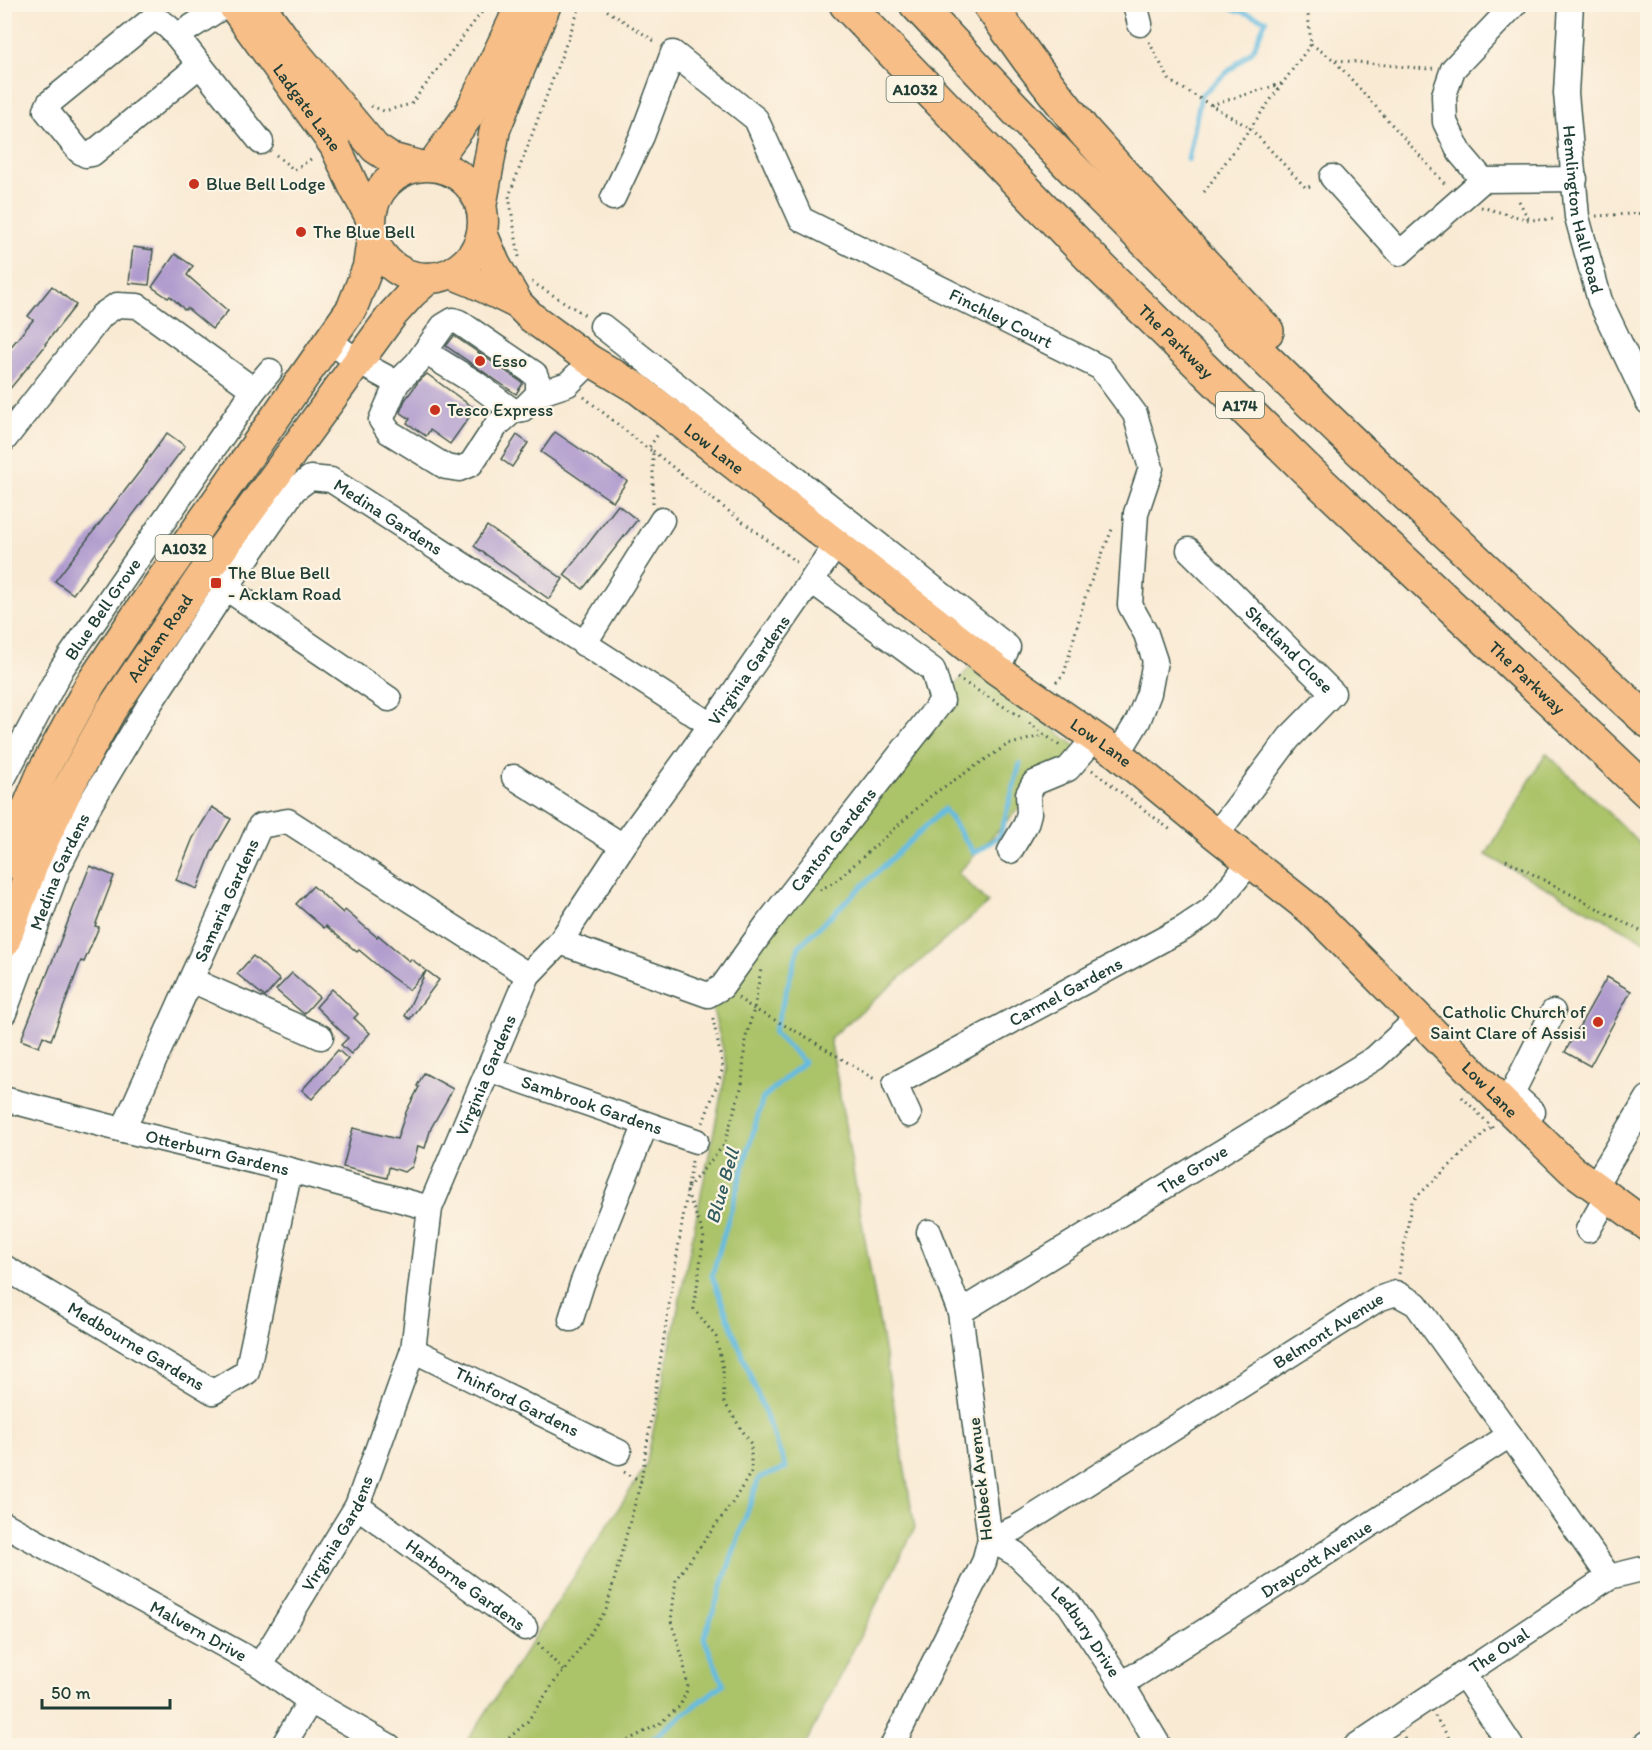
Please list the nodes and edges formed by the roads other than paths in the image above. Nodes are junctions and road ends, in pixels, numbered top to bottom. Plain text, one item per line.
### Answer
1 (227, 4) edge
2 (232, 4) edge
3 (259, 4) edge
4 (520, 4) edge
5 (546, 4) edge
6 (823, 4) edge
7 (846, 4) edge
8 (916, 4) edge
9 (989, 4) edge
10 (1515, 4) edge
11 (1571, 4) edge
12 (177, 36) junction
13 (200, 65) junction
14 (261, 142) road end
15 (424, 165) junction
16 (1008, 173) junction
17 (1332, 177) road end
18 (1575, 179) junction
19 (1483, 180) junction
20 (613, 198) dead end
21 (482, 220) junction
22 (371, 227) junction
23 (440, 276) junction
24 (524, 292) junction
25 (602, 326) road end
26 (329, 340) junction
27 (425, 352) junction
28 (591, 361) junction
29 (358, 362) junction
30 (270, 371) dead end
31 (648, 379) junction
32 (397, 383) junction
33 (254, 390) junction
34 (538, 394) junction
35 (1647, 402) edge
36 (513, 411) junction
37 (4, 440) edge
38 (662, 520) road end
39 (836, 545) junction
40 (1190, 550) dead end
41 (813, 578) junction
42 (226, 588) junction
43 (106, 604) junction
44 (1537, 619) junction
45 (132, 622) junction
46 (158, 639) junction
47 (584, 644) junction
48 (997, 670) junction
49 (389, 699) dead end
50 (1647, 721) edge
51 (711, 725) junction
52 (1097, 750) junction
53 (4, 777) edge
54 (514, 777) dead end
55 (1647, 792) edge
56 (1216, 835) junction
57 (623, 846) junction
58 (1010, 851) dead end
59 (1250, 862) junction
60 (4, 865) edge
61 (560, 942) junction
62 (4, 943) edge
63 (528, 975) junction
64 (191, 980) junction
65 (1553, 1012) dead end
66 (4, 1013) edge
67 (1418, 1018) junction
68 (321, 1037) dead end
69 (488, 1070) junction
70 (1647, 1098) edge
71 (4, 1099) edge
72 (909, 1115) dead end
73 (646, 1124) junction
74 (1506, 1124) junction
75 (123, 1131) junction
76 (696, 1142) road end
77 (290, 1170) junction
78 (1601, 1192) junction
79 (430, 1208) junction
80 (1647, 1226) edge
81 (1588, 1230) dead end
82 (929, 1232) dead end
83 (4, 1267) edge
84 (960, 1312) junction
85 (571, 1319) dead end
86 (413, 1350) junction
87 (1510, 1435) junction
88 (619, 1452) dead end
89 (357, 1506) junction
90 (4, 1524) edge
91 (990, 1539) junction
92 (1647, 1570) edge
93 (1609, 1577) junction
94 (525, 1628) road end
95 (260, 1665) junction
96 (1462, 1674) junction
97 (1122, 1684) junction
98 (310, 1701) junction
99 (1647, 1742) edge
100 (283, 1746) edge
101 (388, 1746) edge
102 (892, 1746) edge
103 (1159, 1746) edge
104 (1356, 1746) edge
105 (1511, 1746) edge
106 (1643, 1746) edge

1 - 12 street
2 - 22 main road, Ladgate Lane
3 - 15 main road, Ladgate Lane
4 - 15 main road, A1032
5 - 21 main road, A1032
6 - 16 highway, A1032
7 - 16 highway, The Parkway / A174
8 - 44 highway, A174
9 - 44 highway, A174
10 - 19 street
11 - 18 street, Hemlington Hall Road
12 - 13 street
12 - 13 street
13 - 14 street
15 - 21 main road
15 - 22 main road, A1032
16 - 55 highway, The Parkway / A174
17 - 19 street
18 - 19 street
18 - 35 street, Hemlington Hall Road
20 - 52 street, Finchley Court
21 - 23 main road, A1032
21 - 24 main road, Low Lane
22 - 23 main road
22 - 26 main road, Acklam Road / A1032
23 - 24 main road, Low Lane
23 - 29 main road, Acklam Road / A1032
24 - 28 main road, Low Lane
25 - 31 street
26 - 29 street
26 - 45 main road, Acklam Road / A1032
27 - 32 street
27 - 34 street
27 - 36 street
28 - 31 main road, Low Lane
28 - 34 street
29 - 32 street
29 - 46 main road, Acklam Road / A1032
30 - 33 street, Blue Bell Grove
31 - 39 main road, Low Lane
31 - 48 street
32 - 36 street
33 - 37 street
33 - 43 street, Blue Bell Grove
34 - 36 street
38 - 47 street
39 - 41 street, Virginia Gardens
39 - 48 main road, Low Lane
40 - 56 street, Shetland Close
41 - 51 street, Virginia Gardens
41 - 61 street, Canton Gardens
42 - 47 street, Medina Gardens
42 - 49 street
42 - 66 street, Medina Gardens
43 - 45 street
43 - 53 street, Blue Bell Grove
44 - 50 highway, A174
45 - 46 street
45 - 60 main road, Acklam Road / A1032
46 - 62 main road, Acklam Road / A1032
47 - 51 street, Medina Gardens
48 - 52 main road, Low Lane
51 - 57 street, Virginia Gardens
52 - 56 main road, Low Lane
52 - 58 street
54 - 57 street
56 - 59 main road, Low Lane
57 - 61 street, Virginia Gardens
59 - 67 main road, Low Lane
59 - 72 street, Carmel Gardens
61 - 63 street, Virginia Gardens
63 - 64 street, Samaria Gardens
63 - 69 street, Virginia Gardens
64 - 68 street
64 - 75 street, Samaria Gardens
65 - 74 street
67 - 74 main road, Low Lane
67 - 84 street, The Grove
69 - 73 street, Sambrook Gardens
69 - 79 street, Virginia Gardens
70 - 78 street
71 - 75 street, Otterburn Gardens
73 - 76 street, Sambrook Gardens
73 - 85 street
74 - 78 main road, Low Lane
75 - 77 street, Otterburn Gardens
77 - 79 street, Otterburn Gardens
77 - 83 street, Medbourne Gardens
78 - 80 main road, Low Lane
78 - 81 street
79 - 86 street, Virginia Gardens
82 - 84 street, Holbeck Avenue
84 - 91 street, Holbeck Avenue
86 - 88 street, Thinford Gardens
86 - 89 street, Virginia Gardens
87 - 91 street, Belmont Avenue
87 - 93 street, Belmont Avenue
87 - 97 street, Draycott Avenue
89 - 94 street, Harborne Gardens
89 - 95 street, Virginia Gardens
90 - 95 street, Malvern Drive
91 - 97 street, Ledbury Drive
91 - 102 street, Holbeck Avenue
92 - 93 street, The Oval
93 - 96 street, The Oval
95 - 98 street, Malvern Drive
96 - 104 street, The Oval
96 - 105 street
97 - 103 street, Ledbury Drive
98 - 100 street
98 - 101 street, Malvern Drive
99 - 106 street

